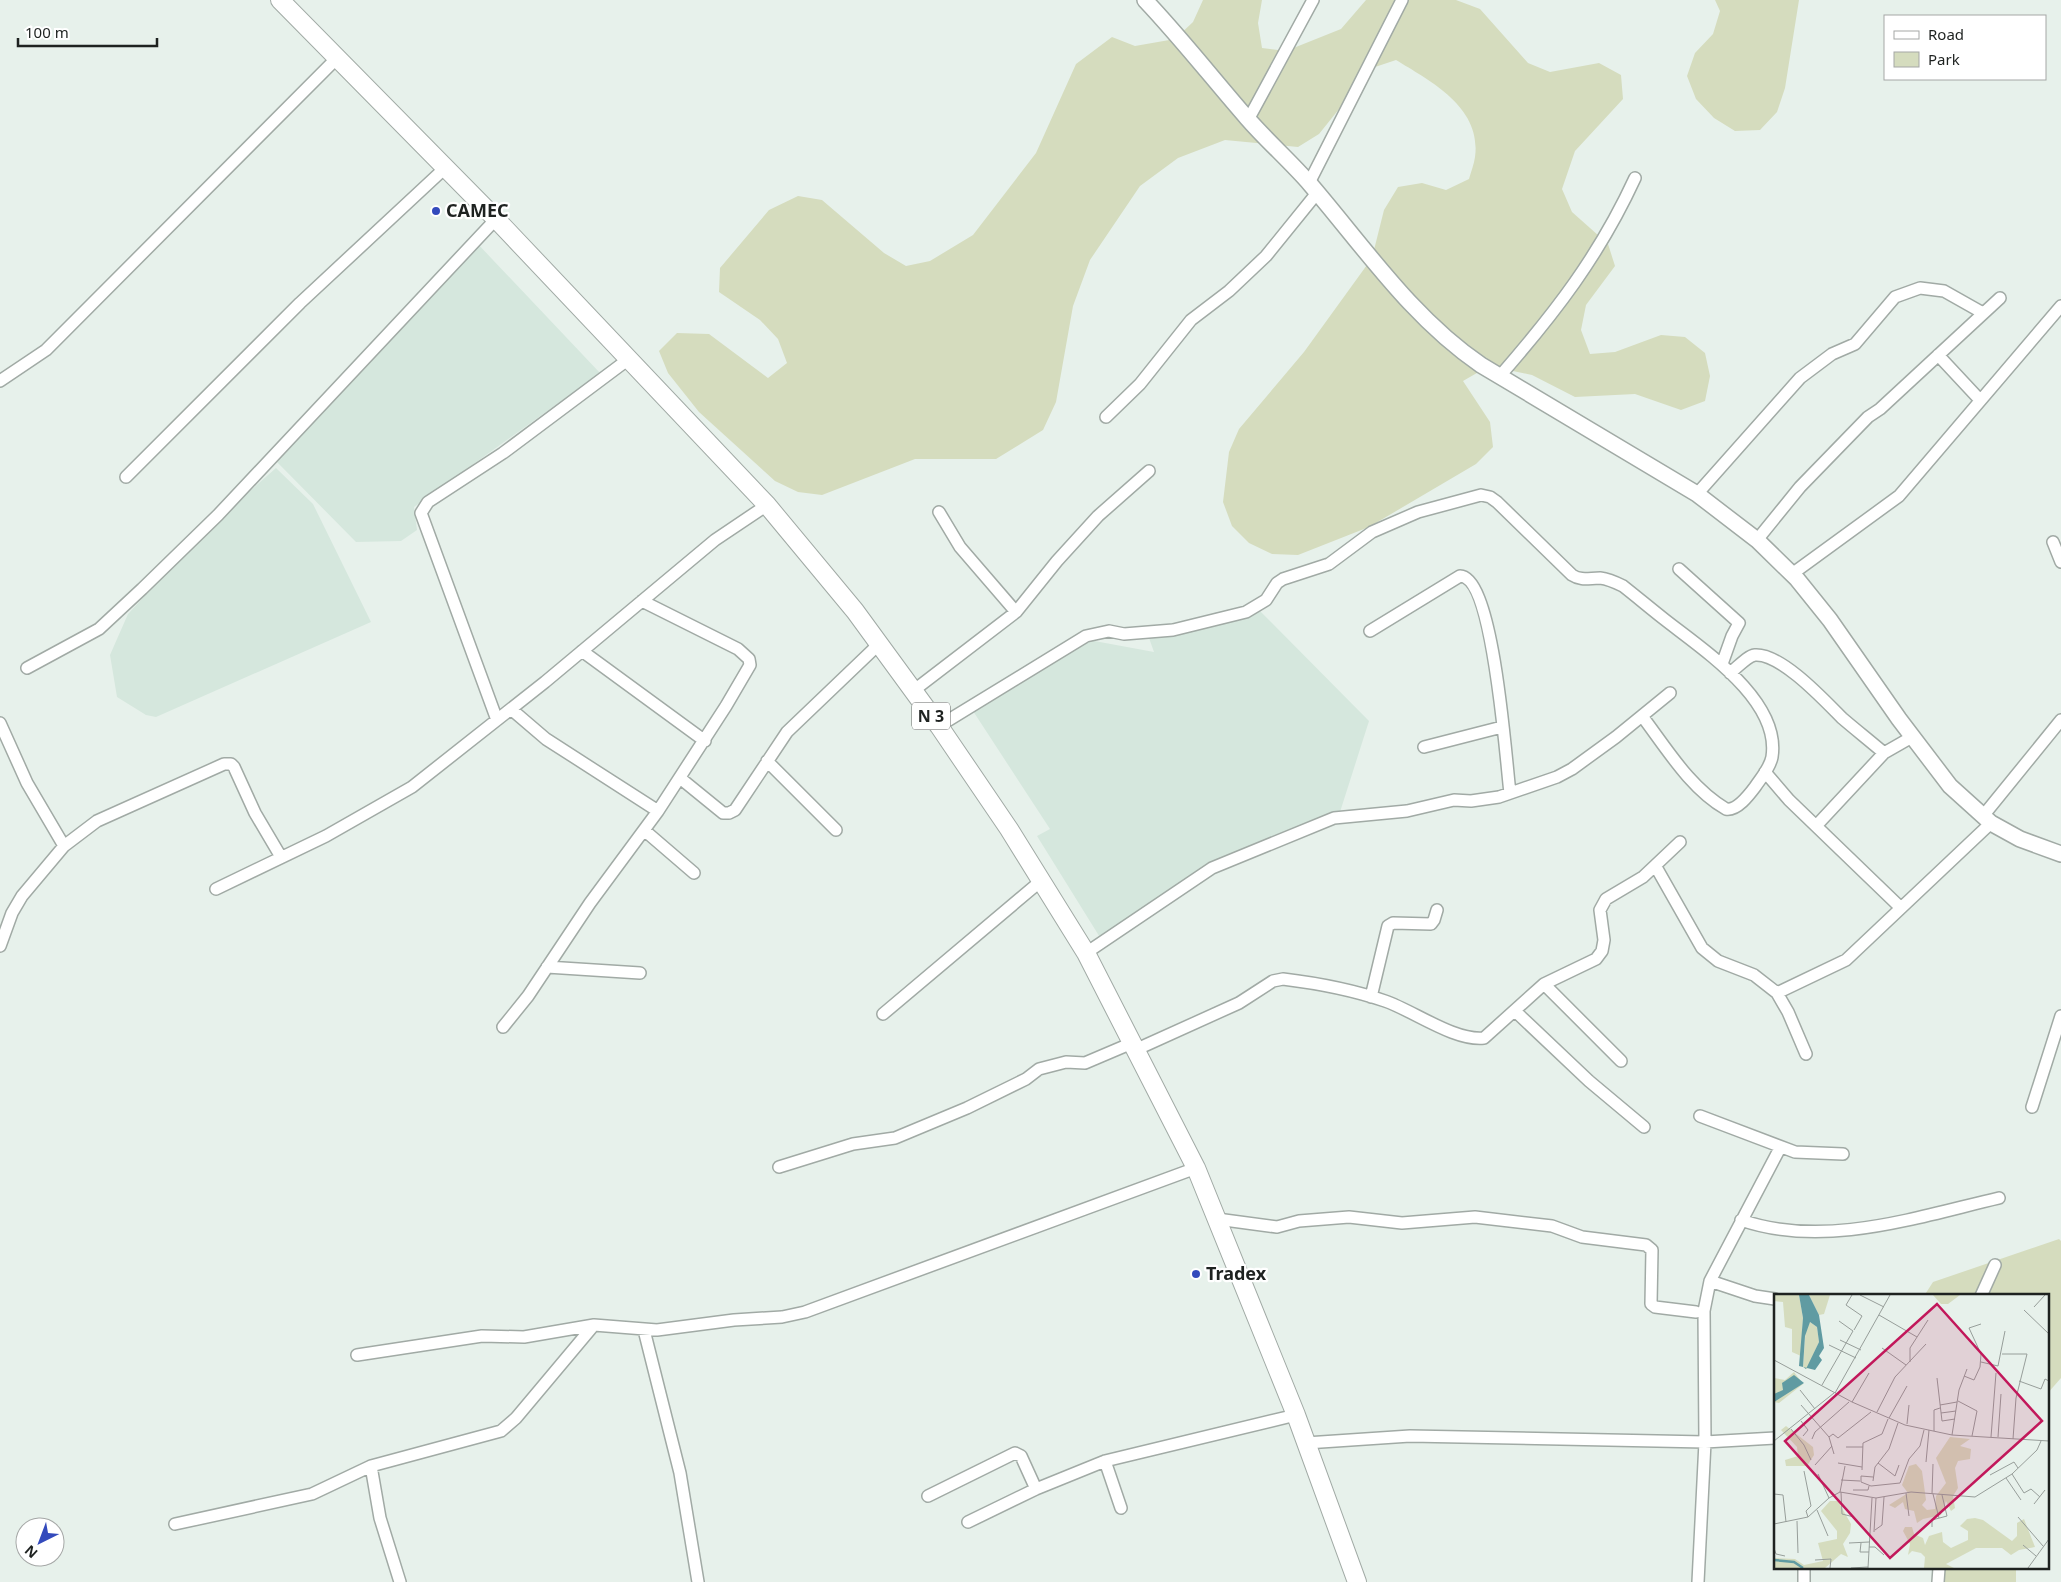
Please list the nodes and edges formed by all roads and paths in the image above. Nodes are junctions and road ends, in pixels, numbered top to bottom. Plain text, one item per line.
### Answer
1 (280, 0) edge
2 (1145, 0) edge
3 (1313, 0) edge
4 (1402, 0) edge
5 (337, 58) junction
6 (1248, 120) junction
7 (445, 168) junction
8 (1635, 178) dead end
9 (1313, 188) junction
10 (496, 219) junction
11 (2000, 298) dead end
12 (2061, 306) edge
13 (1983, 313) junction
14 (1938, 355) junction
15 (630, 358) junction
16 (1499, 377) junction
17 (0, 382) edge
18 (1980, 400) junction
19 (1106, 417) dead end
20 (1149, 471) dead end
21 (126, 477) dead end
22 (1697, 494) junction
23 (767, 505) junction
24 (939, 512) dead end
25 (1757, 540) junction
26 (2053, 542) dead end
27 (2061, 562) edge
28 (1679, 568) dead end
29 (1792, 574) junction
30 (642, 601) junction
31 (1016, 612) junction
32 (1370, 631) dead end
33 (879, 644) junction
34 (582, 651) junction
35 (1722, 664) junction
36 (27, 668) dead end
37 (1730, 673) junction
38 (913, 691) junction
39 (1670, 693) dead end
40 (511, 709) junction
41 (1642, 716) junction
42 (497, 720) junction
43 (2061, 720) edge
44 (0, 723) edge
45 (939, 726) junction
46 (1502, 727) junction
47 (1912, 737) junction
48 (704, 741) junction
49 (1424, 746) dead end
50 (1884, 753) junction
51 (767, 761) junction
52 (1765, 772) junction
53 (680, 778) junction
54 (1510, 793) junction
55 (658, 811) junction
56 (1987, 820) junction
57 (1816, 826) junction
58 (644, 830) junction
59 (836, 830) dead end
60 (1680, 842) dead end
61 (64, 846) junction
62 (2061, 854) edge
63 (281, 857) junction
64 (1656, 867) junction
65 (694, 873) dead end
66 (1042, 880) junction
67 (216, 889) dead end
68 (1901, 908) junction
69 (1437, 910) dead end
70 (0, 946) edge
71 (1086, 953) junction
72 (547, 966) junction
73 (640, 973) dead end
74 (1544, 984) junction
75 (1777, 993) junction
76 (1372, 997) junction
77 (1515, 1011) junction
78 (883, 1014) dead end
79 (2061, 1016) edge
80 (503, 1027) dead end
81 (1133, 1047) junction
82 (1806, 1054) dead end
83 (1621, 1061) dead end
84 (2032, 1107) dead end
85 (1700, 1116) dead end
86 (1644, 1127) dead end
87 (1780, 1148) junction
88 (1842, 1154) dead end
89 (779, 1167) dead end
90 (1196, 1168) junction
91 (1999, 1198) dead end
92 (1218, 1219) junction
93 (1741, 1220) junction
94 (1994, 1265) dead end
95 (1710, 1281) junction
96 (1982, 1294) edge
97 (1774, 1299) edge
98 (1696, 1312) dead end
99 (594, 1325) junction
100 (644, 1330) junction
101 (356, 1355) dead end
102 (1296, 1415) junction
103 (1774, 1438) edge
104 (1705, 1442) junction
105 (1306, 1443) junction
106 (1105, 1461) junction
107 (370, 1466) junction
108 (1036, 1489) junction
109 (928, 1496) dead end
110 (1121, 1508) dead end
111 (968, 1522) dead end
112 (175, 1524) dead end
113 (400, 1582) edge
114 (698, 1582) edge
115 (1357, 1582) edge
116 (1698, 1582) edge

1 - 5 highway, N 3
2 - 6 main road
3 - 6 street
4 - 9 street
5 - 7 highway, N 3
5 - 17 street
6 - 9 main road
7 - 10 highway, N 3
7 - 21 street
8 - 16 street
9 - 16 main road
9 - 19 street
10 - 15 highway, N 3
10 - 36 street
11 - 13 street
12 - 18 street
13 - 14 street
13 - 22 street
14 - 18 street
14 - 25 street
15 - 23 highway, N 3
15 - 42 street
16 - 22 main road
18 - 29 street
20 - 31 street
22 - 25 main road
23 - 30 street
23 - 33 highway, N 3
24 - 31 street
25 - 29 main road
26 - 27 street
28 - 35 street
29 - 47 main road
30 - 34 street
30 - 48 street
31 - 38 street
32 - 46 street
33 - 38 highway, N 3
33 - 51 street
34 - 40 street
34 - 48 street
35 - 37 street
35 - 45 street
37 - 50 street
37 - 52 street
38 - 45 highway, N 3
39 - 41 street
40 - 42 street
40 - 55 street
41 - 52 street
41 - 54 street
42 - 63 street
43 - 56 street
44 - 61 street
45 - 66 highway, N 3
46 - 49 street
46 - 54 street
47 - 50 street
47 - 56 main road
48 - 53 street
50 - 57 street
51 - 53 street
51 - 59 street
52 - 57 street
53 - 55 street
54 - 71 street
55 - 58 street
56 - 62 main road
56 - 68 street
57 - 68 street
58 - 65 street
58 - 72 street
60 - 64 street
61 - 63 street
61 - 70 street
63 - 67 street
64 - 74 street
64 - 75 street
66 - 71 highway, N 3
66 - 78 street
68 - 75 street
69 - 76 street
71 - 81 highway, N 3
72 - 73 street
72 - 80 street
74 - 77 street
74 - 83 street
75 - 82 street
76 - 77 street
76 - 81 street
77 - 86 street
79 - 84 street
81 - 89 street
81 - 90 highway, N 3
85 - 87 street
87 - 88 street
87 - 93 street
90 - 92 highway, N 3
90 - 100 street
91 - 93 street
92 - 98 street
92 - 102 highway, N 3
93 - 95 street
94 - 96 street
95 - 97 street
95 - 104 street
99 - 100 street
99 - 101 street
99 - 107 street
100 - 114 street
102 - 105 highway, N 3
102 - 106 street
103 - 104 street
104 - 105 street
104 - 116 street
105 - 115 highway, N 3
106 - 108 street
106 - 110 street
107 - 112 street
107 - 113 street
108 - 109 street
108 - 111 street

